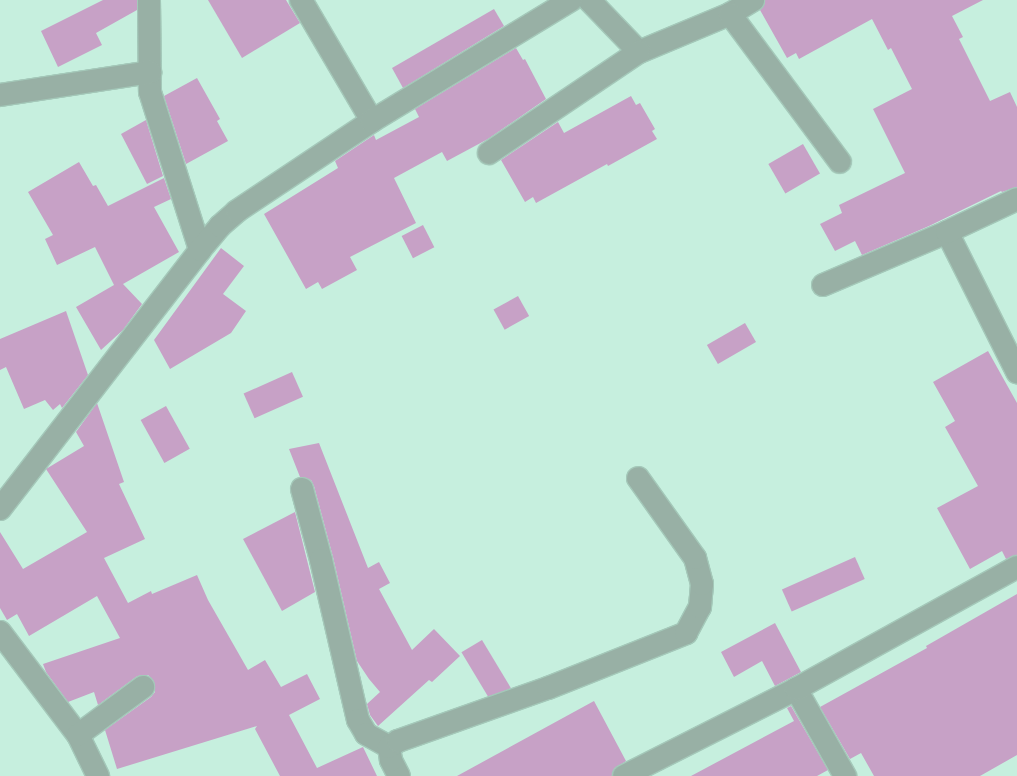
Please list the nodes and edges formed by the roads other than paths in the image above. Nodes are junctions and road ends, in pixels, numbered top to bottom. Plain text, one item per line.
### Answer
1 (150, 0) edge
2 (301, 0) edge
3 (571, 0) edge
4 (588, 0) edge
5 (753, 0) edge
6 (730, 14) junction
7 (639, 52) junction
8 (150, 72) junction
9 (0, 96) edge
10 (372, 121) junction
11 (490, 153) dead end
12 (840, 162) dead end
13 (1017, 199) edge
14 (947, 232) junction
15 (200, 250) junction
16 (823, 285) dead end
17 (1017, 372) edge
18 (638, 478) dead end
19 (302, 489) dead end
20 (0, 509) edge
21 (1017, 567) edge
22 (0, 632) edge
23 (142, 687) dead end
24 (796, 689) junction
25 (78, 735) junction
26 (389, 747) junction
27 (98, 776) edge
28 (399, 776) edge
29 (624, 776) edge
30 (845, 776) edge

1 - 8 street
2 - 10 street
3 - 10 street
4 - 7 street
5 - 6 street
6 - 7 street
6 - 12 street
7 - 11 street
8 - 9 street
8 - 15 street
10 - 15 street
13 - 14 street
14 - 16 street
14 - 17 street
15 - 20 street
18 - 26 street
19 - 26 street
21 - 24 street
22 - 25 street
23 - 25 street
24 - 29 street
24 - 30 street
25 - 27 street
26 - 28 street

